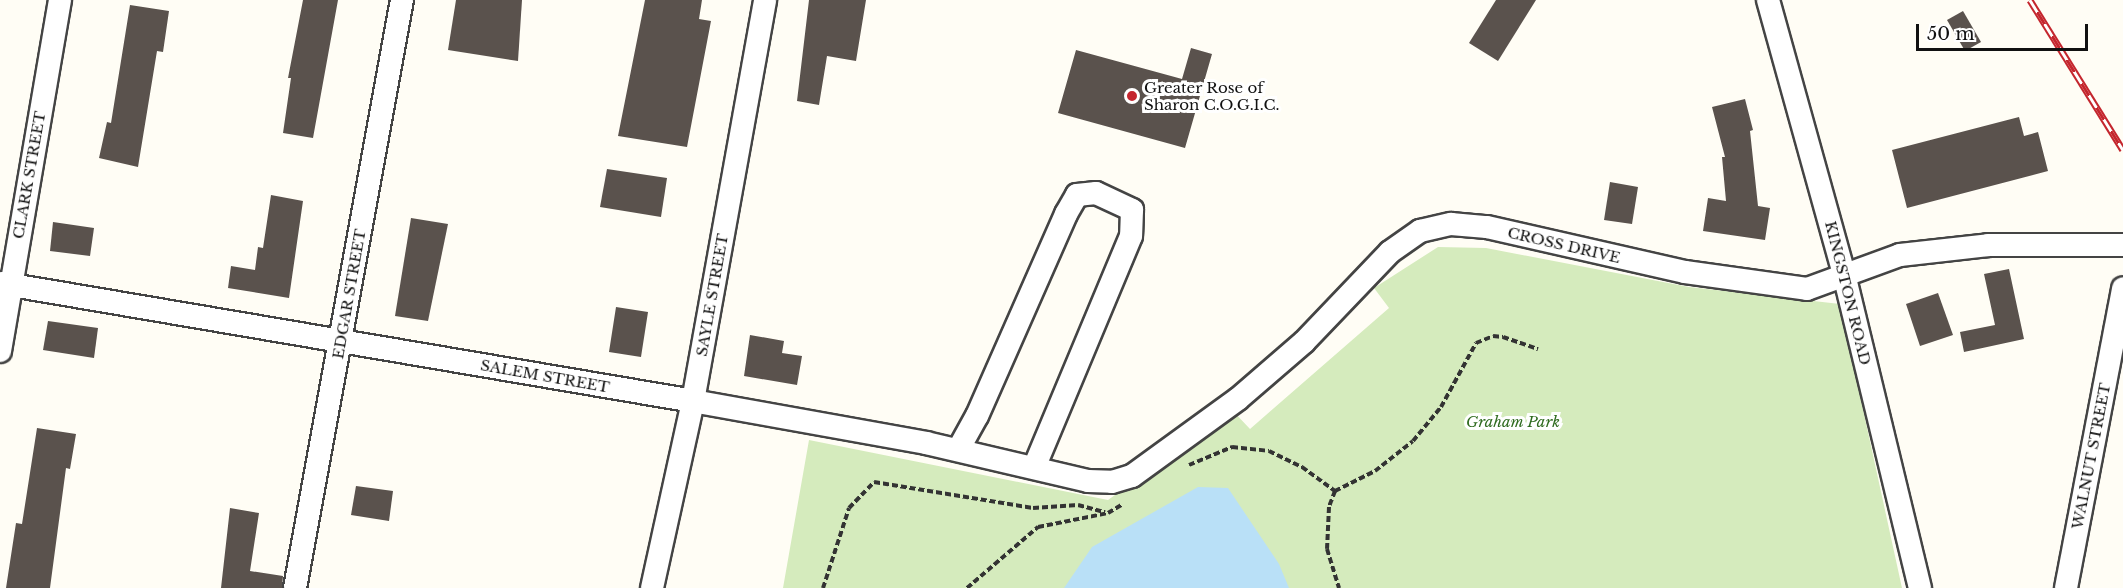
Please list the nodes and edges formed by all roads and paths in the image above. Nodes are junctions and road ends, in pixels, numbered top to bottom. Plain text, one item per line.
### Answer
1 (60, 0) edge
2 (402, 0) edge
3 (765, 0) edge
4 (1768, 0) edge
5 (2123, 245) edge
6 (1844, 274) junction
7 (5, 284) edge
8 (2123, 288) edge
9 (341, 341) junction
10 (1538, 349) dead end
11 (0, 351) edge
12 (693, 401) junction
13 (958, 450) junction
14 (1034, 468) junction
15 (1185, 468) dead end
16 (1088, 481) joint
17 (1335, 491) junction
18 (1127, 501) dead end
19 (1108, 513) junction
20 (295, 588) edge
21 (652, 588) edge
22 (823, 588) edge
23 (967, 588) edge
24 (1339, 588) edge
25 (1920, 588) edge
26 (2066, 588) edge

1 - 7 street, CLARK STREET
2 - 9 street, EDGAR STREET
3 - 12 street, SAYLE STREET
4 - 6 street, KINGSTON ROAD
5 - 6 street, CROSS DRIVE
6 - 16 street, CROSS DRIVE
6 - 25 street, KINGSTON ROAD
7 - 9 street, SALEM STREET
7 - 11 street, CLARK STREET
8 - 26 street, WALNUT STREET
9 - 12 street, SALEM STREET
9 - 20 street, EDGAR STREET
10 - 17 path
12 - 13 street, SALEM STREET
12 - 21 street, SAYLE STREET
13 - 14 street, SALEM STREET
13 - 14 street
14 - 16 street, SALEM STREET
15 - 17 path
17 - 24 path
18 - 19 path
19 - 22 path
19 - 23 path

